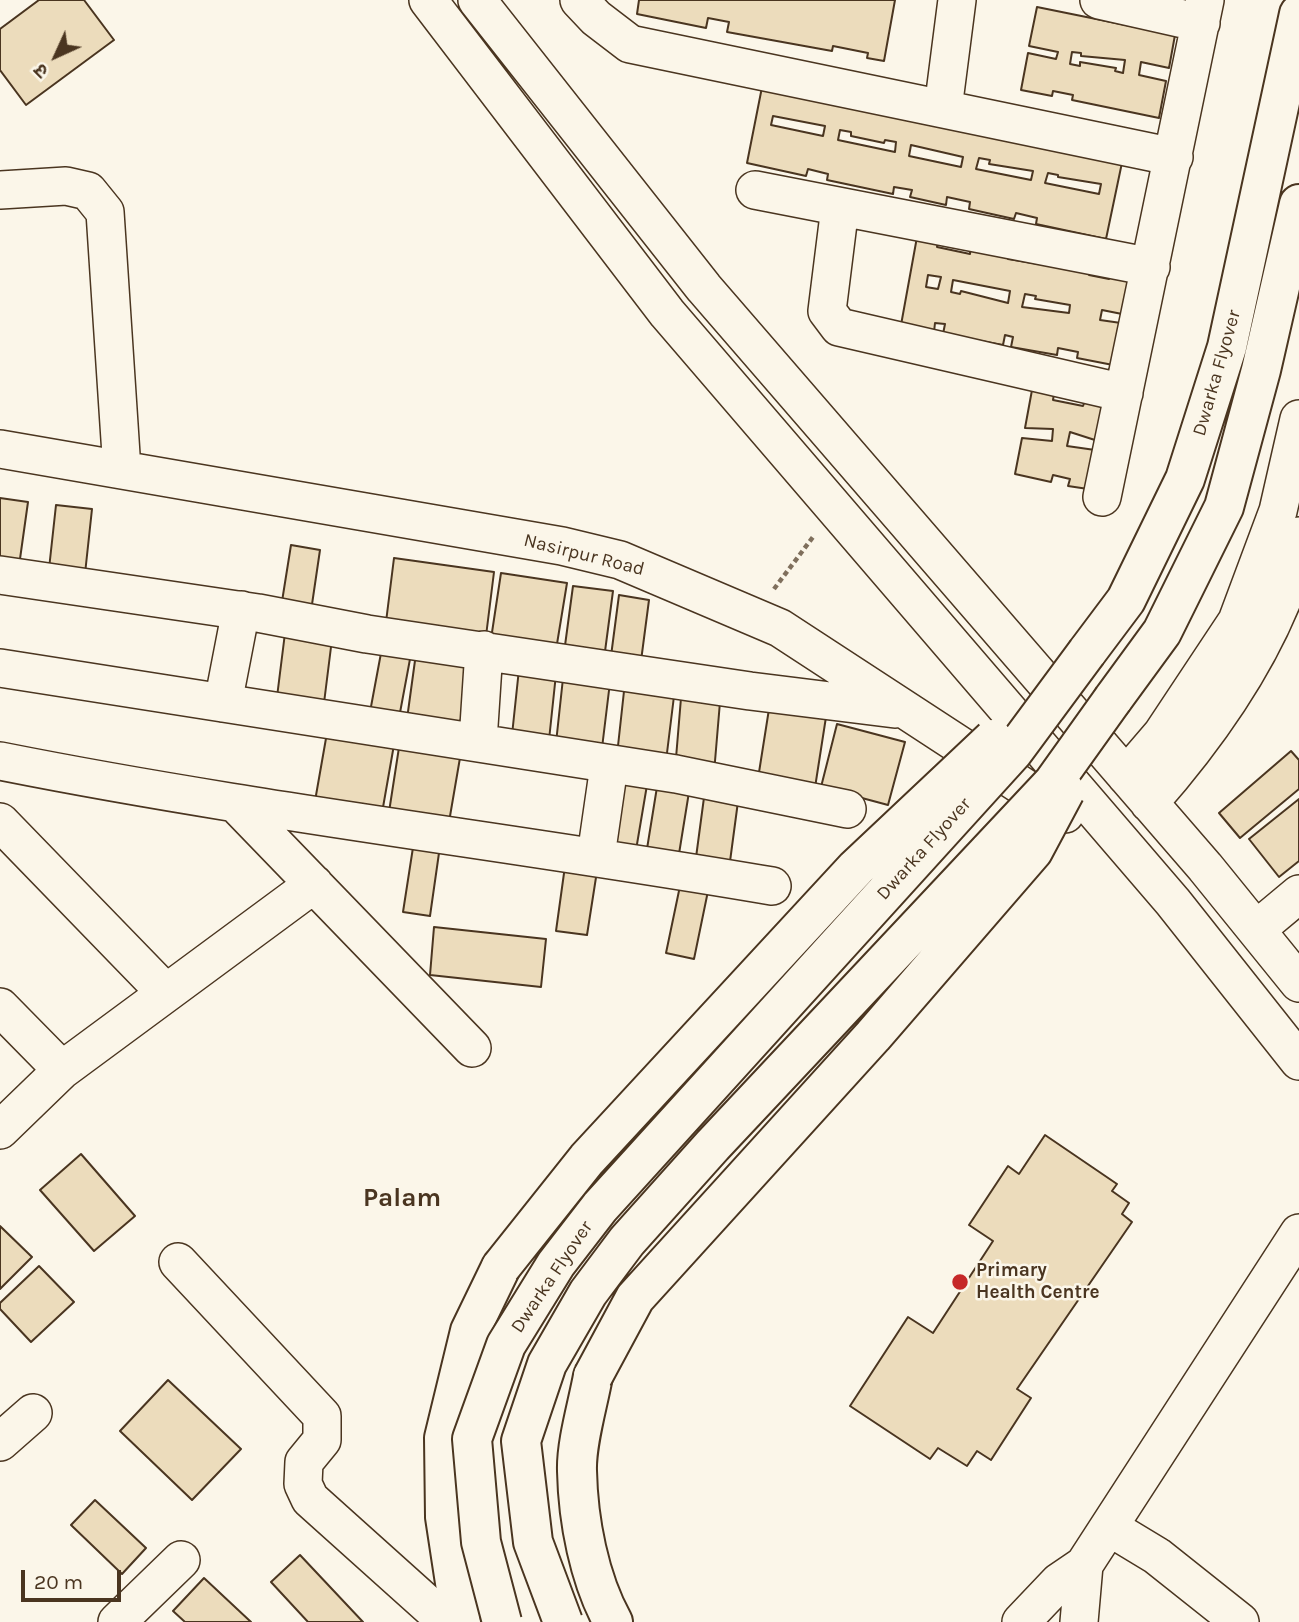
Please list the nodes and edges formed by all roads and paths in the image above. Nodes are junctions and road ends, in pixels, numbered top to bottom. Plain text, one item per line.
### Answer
1 (428, 0) edge
2 (477, 0) edge
3 (579, 0) edge
4 (957, 0) edge
5 (1100, 0) edge
6 (1203, 11) edge
7 (1299, 14) edge
8 (943, 109) junction
9 (597, 153) junction
10 (1174, 157) junction
11 (567, 182) junction
12 (0, 190) edge
13 (755, 190) dead end
14 (1299, 204) edge
15 (840, 207) junction
16 (1151, 267) junction
17 (1124, 393) junction
18 (1299, 419) edge
19 (0, 449) edge
20 (122, 470) junction
21 (1101, 497) dead end
22 (835, 508) junction
23 (1299, 536) edge
24 (0, 575) edge
25 (241, 610) junction
26 (755, 615) junction
27 (484, 650) junction
28 (1087, 652) junction
29 (0, 667) edge
30 (1113, 699) junction
31 (223, 703) junction
32 (904, 710) junction
33 (478, 741) junction
34 (0, 761) edge
35 (609, 766) junction
36 (1126, 776) junction
37 (1149, 803) junction
38 (238, 806) junction
39 (847, 809) dead end
40 (0, 822) edge
41 (1104, 824) junction
42 (596, 856) junction
43 (314, 884) junction
44 (772, 886) dead end
45 (1299, 894) edge
46 (1274, 940) edge
47 (1299, 983) edge
48 (166, 993) junction
49 (0, 1007) edge
50 (472, 1048) dead end
51 (1299, 1061) edge
52 (62, 1070) junction
53 (0, 1130) edge
54 (1299, 1233) edge
55 (178, 1262) dead end
56 (33, 1413) dead end
57 (0, 1443) edge
58 (1109, 1527) junction
59 (181, 1560) dead end
60 (1084, 1565) junction
61 (117, 1622) edge
62 (447, 1622) edge
63 (461, 1622) edge
64 (502, 1622) edge
65 (564, 1622) edge
66 (612, 1622) edge
67 (1021, 1622) edge
68 (1079, 1622) edge
69 (1240, 1622) edge

1 - 11 street
2 - 9 street
3 - 8 street
4 - 8 street
5 - 6 street
6 - 10 street
7 - 28 main road, Dwarka Flyover
8 - 10 street
9 - 11 street
9 - 36 street
10 - 16 street
11 - 22 street
12 - 20 street
13 - 15 street
14 - 30 main road, Dwarka Flyover
15 - 16 street
15 - 17 street
16 - 17 street
17 - 21 street
18 - 36 street
19 - 20 street, Nasirpur Road
20 - 26 street, Nasirpur Road
22 - 26 path
22 - 41 street
23 - 37 street
24 - 25 street
25 - 27 street
25 - 31 street
26 - 32 street, Nasirpur Road
27 - 32 street
27 - 33 street
28 - 63 main road, bridge
28 - 64 main road, Dwarka Flyover, bridge
29 - 31 street
30 - 65 main road, Dwarka Flyover, bridge
30 - 66 main road, bridge
31 - 33 street
32 - 41 street, Nasirpur Road
33 - 35 street
34 - 38 street
35 - 39 street
35 - 42 street
36 - 37 street
37 - 46 street
38 - 42 street
38 - 43 street
40 - 48 street
41 - 51 street
42 - 44 street
43 - 48 street
43 - 50 street
45 - 46 street
46 - 47 street
48 - 52 street
49 - 52 street
52 - 53 street
54 - 58 street
55 - 62 street
56 - 57 street
58 - 60 street
58 - 69 street
59 - 61 street
60 - 67 street
60 - 68 street

